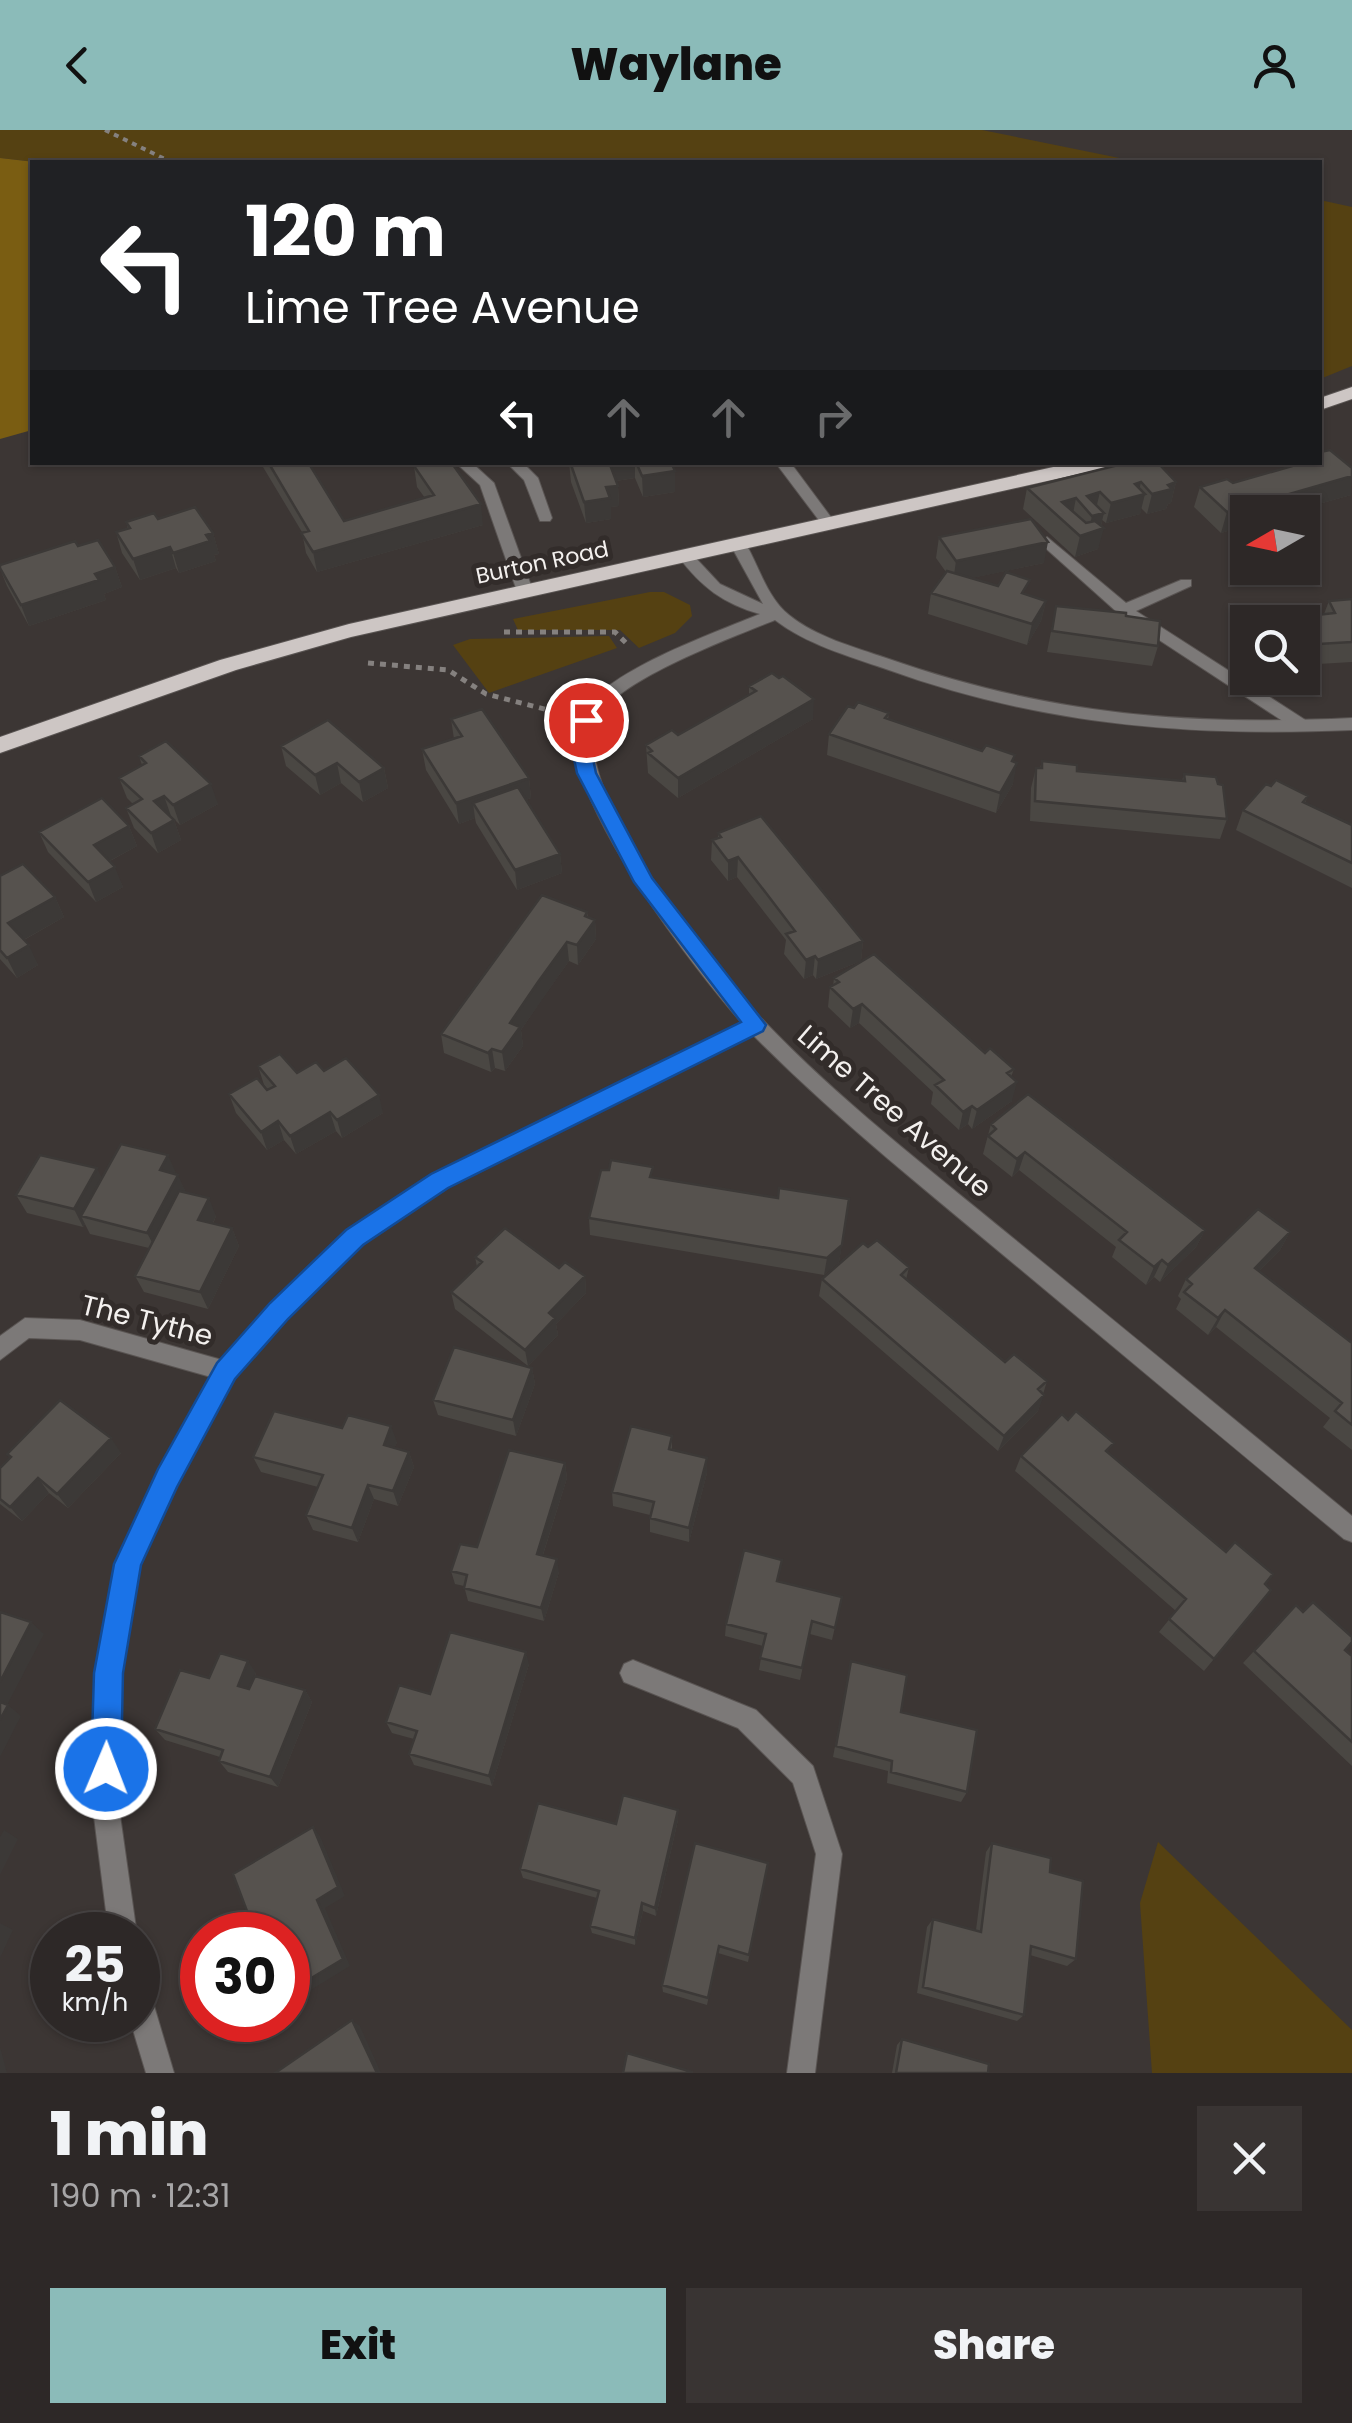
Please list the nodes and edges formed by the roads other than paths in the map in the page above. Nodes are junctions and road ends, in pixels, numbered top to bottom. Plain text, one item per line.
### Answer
1 (1352, 394) edge
2 (1322, 403) edge
3 (466, 465) edge
4 (517, 465) edge
5 (784, 465) edge
6 (1092, 465) edge
7 (545, 518) dead end
8 (829, 524) junction
9 (1047, 542) edge
10 (738, 544) junction
11 (686, 556) junction
12 (1186, 583) dead end
13 (525, 591) junction
14 (1124, 610) junction
15 (776, 613) junction
16 (1352, 724) edge
17 (1304, 727) junction
18 (0, 745) edge
19 (756, 1025) junction
20 (0, 1350) edge
21 (226, 1371) junction
22 (1352, 1531) edge
23 (633, 1674) dead end
24 (121, 1912) edge
25 (151, 2042) edge
26 (160, 2073) edge
27 (801, 2073) edge

1 - 2 highway
3 - 13 street
4 - 7 street
5 - 8 street
6 - 8 highway, Burton Road
8 - 10 highway, Burton Road
9 - 14 street
10 - 11 highway, Burton Road
10 - 15 street
11 - 13 highway, Burton Road
11 - 15 street
12 - 14 street
13 - 18 highway, Burton Road
14 - 17 street
15 - 17 street
15 - 19 street, Lime Tree Avenue
16 - 17 street
19 - 21 street
19 - 22 street, Lime Tree Avenue
20 - 21 street, The Tythe
21 - 24 street
23 - 27 street
25 - 26 street

